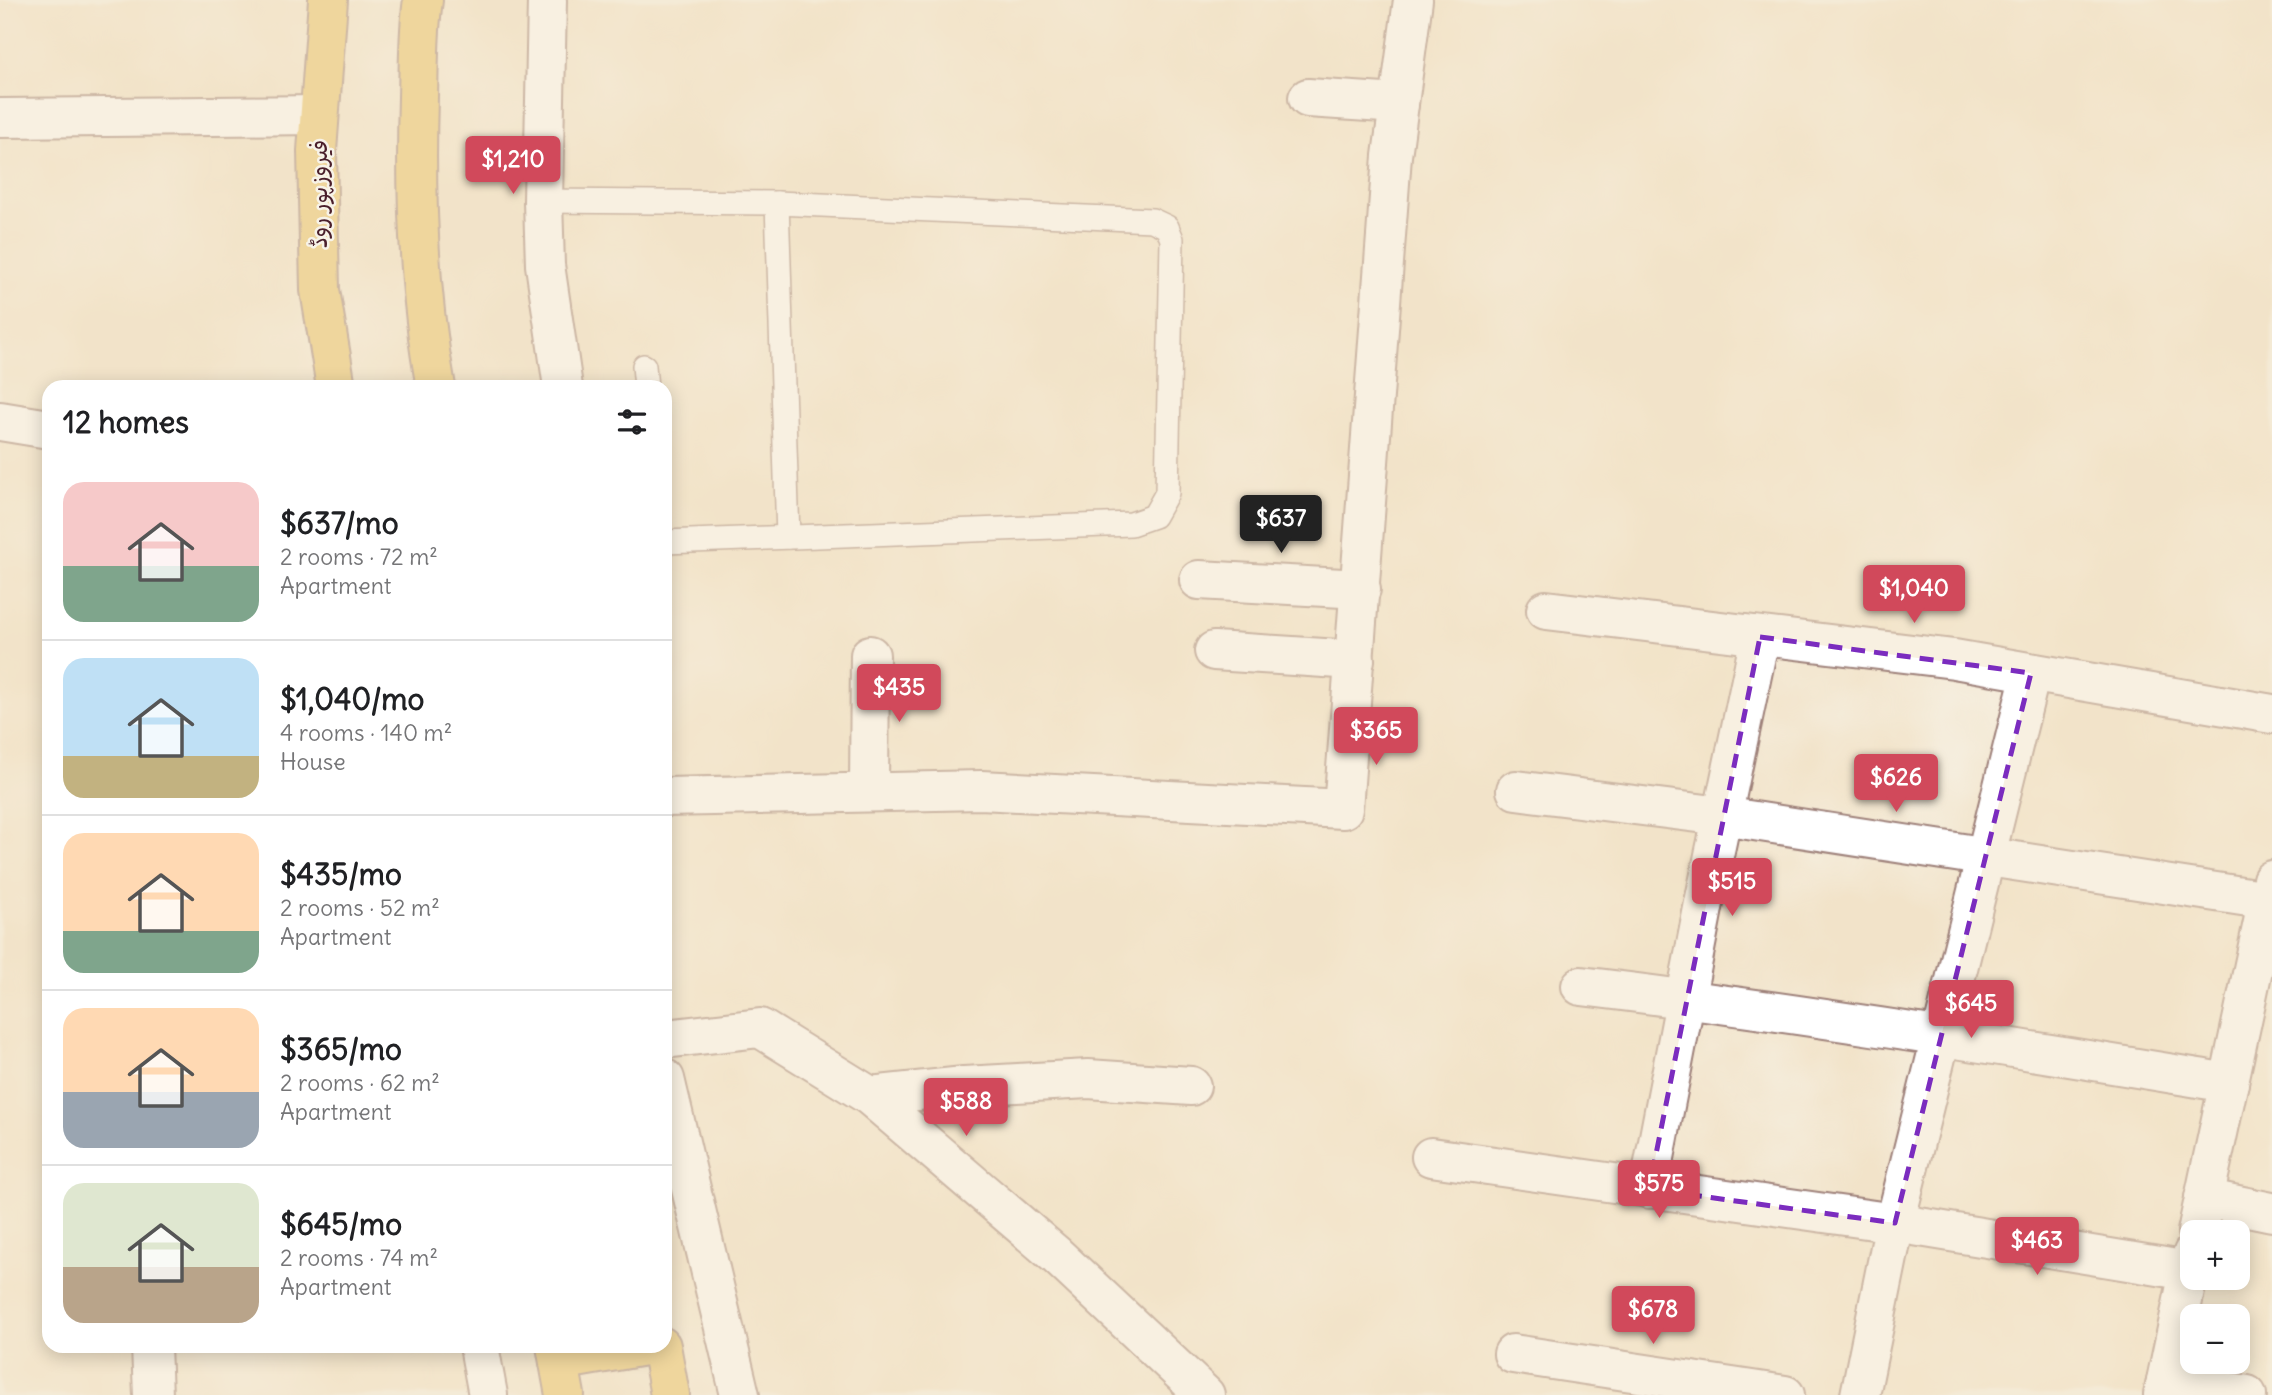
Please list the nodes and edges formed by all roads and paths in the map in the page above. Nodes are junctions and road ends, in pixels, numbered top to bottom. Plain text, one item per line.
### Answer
1 (328, 0) edge
2 (423, 0) edge
3 (547, 0) edge
4 (1413, 0) edge
5 (1308, 98) dead end
6 (1399, 104) junction
7 (319, 115) junction
8 (0, 118) edge
9 (543, 201) junction
10 (777, 203) junction
11 (335, 380) edge
12 (435, 380) edge
13 (562, 380) edge
14 (0, 421) edge
15 (42, 428) edge
16 (788, 537) junction
17 (672, 542) edge
18 (1199, 580) dead end
19 (1361, 589) junction
20 (1546, 610) dead end
21 (1760, 636) junction
22 (1214, 651) dead end
23 (870, 655) dead end
24 (1355, 660) junction
25 (2031, 673) junction
26 (2272, 714) edge
27 (1517, 790) dead end
28 (869, 791) junction
29 (672, 797) edge
30 (1722, 816) junction
31 (1985, 858) junction
32 (2270, 890) edge
33 (1581, 986) dead end
34 (1686, 999) junction
35 (2257, 1023) edge
36 (1941, 1036) junction
37 (672, 1039) edge
38 (2229, 1083) junction
39 (1191, 1086) dead end
40 (870, 1096) junction
41 (672, 1108) edge
42 (1431, 1157) dead end
43 (1649, 1189) junction
44 (2272, 1212) edge
45 (2201, 1215) edge
46 (1895, 1223) junction
47 (2180, 1261) edge
48 (2185, 1290) edge
49 (151, 1353) edge
50 (481, 1353) edge
51 (617, 1353) edge
52 (662, 1353) edge
53 (1513, 1354) dead end
54 (560, 1367) edge
55 (2164, 1388) edge
56 (153, 1395) edge
57 (488, 1395) edge
58 (670, 1395) edge
59 (740, 1395) edge
60 (1205, 1395) edge
61 (1785, 1395) edge
62 (1860, 1395) edge
63 (2247, 1395) edge

1 - 7 highway, فیروزپور روڈ
2 - 12 highway
3 - 9 street
4 - 6 street
5 - 6 street
6 - 19 street
7 - 8 street
7 - 11 highway, فیروزپور روڈ
9 - 10 lane
9 - 13 street
10 - 16 lane
10 - 16 lane
14 - 15 street
16 - 17 lane
18 - 19 street
19 - 24 street
20 - 21 street
21 - 25 street
21 - 30 street
22 - 24 street
23 - 28 street
24 - 28 street
25 - 26 street
25 - 31 street
27 - 30 street
28 - 29 street
30 - 31 street
30 - 34 street
31 - 32 street
31 - 36 street
32 - 35 street
33 - 34 street
34 - 36 street
34 - 43 street
35 - 38 street
36 - 38 street
36 - 46 street
37 - 40 street
38 - 45 street
39 - 40 street
40 - 60 street
41 - 59 street
42 - 43 street
43 - 46 street
44 - 45 street
46 - 47 street
46 - 62 street
48 - 55 street
49 - 56 street
50 - 57 street
51 - 54 highway
52 - 58 highway
53 - 61 street
55 - 63 street

